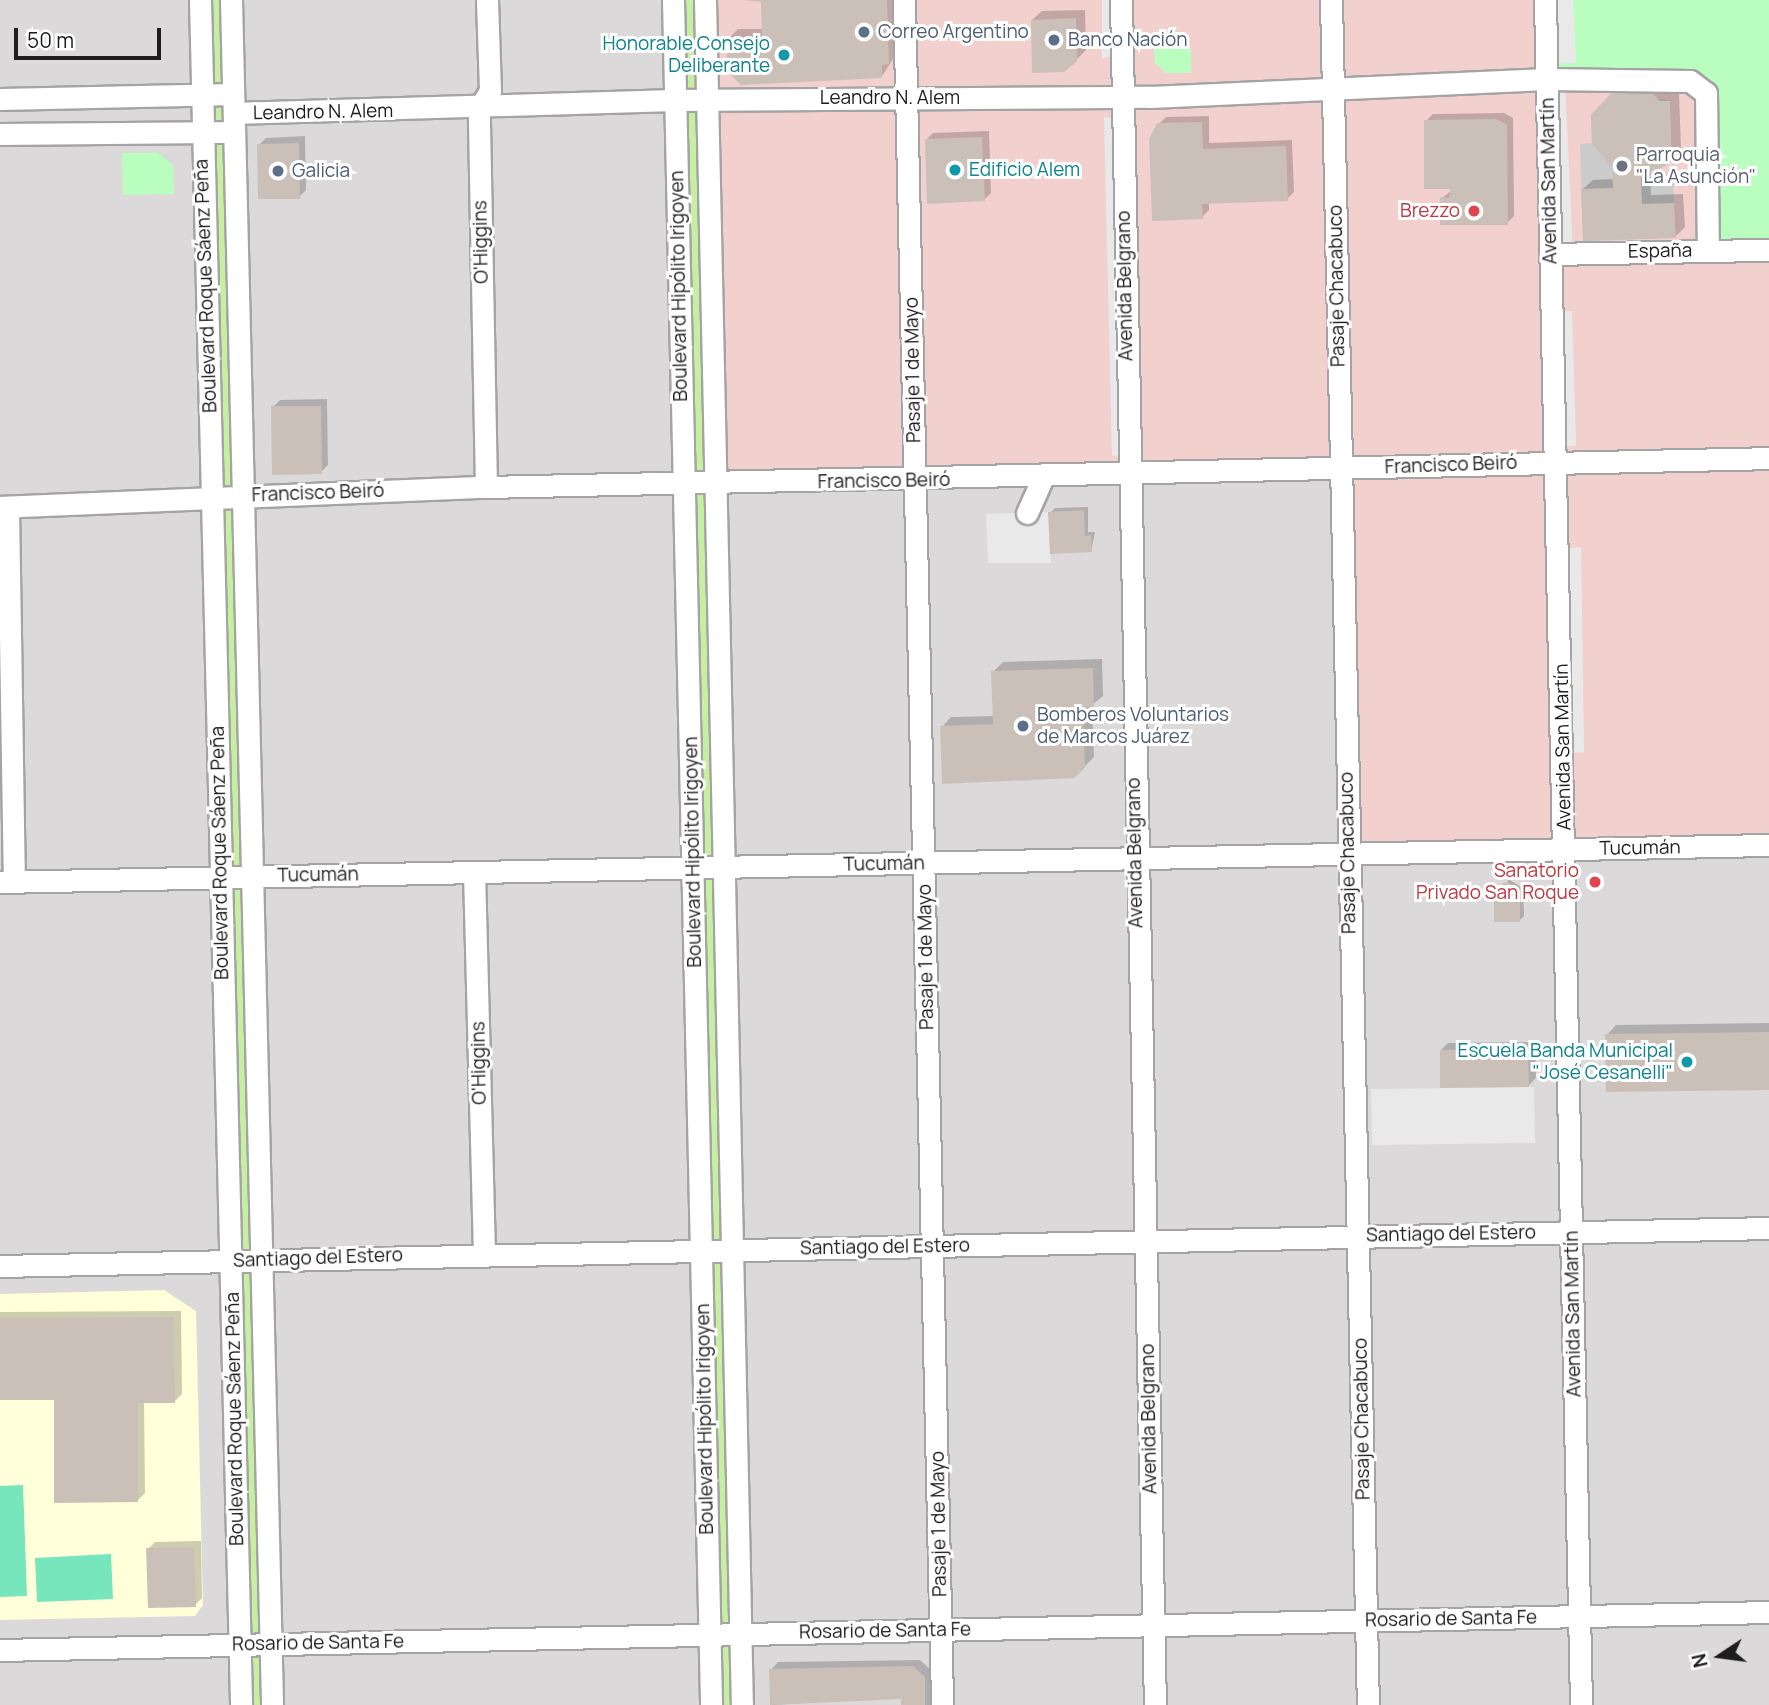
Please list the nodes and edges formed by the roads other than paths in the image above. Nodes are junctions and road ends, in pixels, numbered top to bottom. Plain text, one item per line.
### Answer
1 (200, 0) edge
2 (231, 0) edge
3 (487, 0) edge
4 (673, 0) edge
5 (705, 0) edge
6 (904, 0) edge
7 (1121, 0) edge
8 (1331, 0) edge
9 (1545, 0) edge
10 (1547, 79) junction
11 (1333, 90) junction
12 (201, 96) junction
13 (1123, 97) junction
14 (907, 98) junction
15 (0, 99) edge
16 (675, 100) junction
17 (708, 100) junction
18 (479, 109) junction
19 (233, 113) junction
20 (201, 131) junction
21 (0, 134) edge
22 (1708, 250) junction
23 (1769, 250) edge
24 (1551, 254) junction
25 (1769, 458) edge
26 (1556, 461) junction
27 (1340, 468) junction
28 (1128, 475) junction
29 (1043, 477) junction
30 (916, 481) junction
31 (716, 482) junction
32 (683, 483) junction
33 (486, 487) junction
34 (212, 496) junction
35 (240, 496) junction
36 (4, 507) edge
37 (1027, 513) dead end
38 (1769, 845) edge
39 (1565, 850) junction
40 (1348, 854) junction
41 (1135, 859) junction
42 (924, 863) junction
43 (694, 867) junction
44 (724, 867) junction
45 (474, 872) junction
46 (253, 877) junction
47 (221, 878) junction
48 (7, 882) edge
49 (1769, 1228) edge
50 (1571, 1233) junction
51 (1358, 1235) junction
52 (1146, 1240) junction
53 (934, 1247) junction
54 (701, 1249) junction
55 (732, 1249) junction
56 (484, 1253) junction
57 (262, 1259) junction
58 (230, 1260) junction
59 (0, 1266) edge
60 (1769, 1612) edge
61 (1579, 1616) junction
62 (1366, 1621) junction
63 (1153, 1625) junction
64 (941, 1630) junction
65 (741, 1634) junction
66 (710, 1635) junction
67 (271, 1644) junction
68 (240, 1645) junction
69 (0, 1650) edge
70 (242, 1705) edge
71 (272, 1705) edge
72 (711, 1705) edge
73 (742, 1705) edge
74 (942, 1705) edge
75 (1155, 1705) edge
76 (1368, 1705) edge
77 (1581, 1705) edge

1 - 12 street, Boulevard Roque Sáenz Peña
2 - 19 street, Boulevard Roque Sáenz Peña
3 - 18 street, O'Higgins
4 - 16 street, Boulevard Hipólito Irigoyen
5 - 17 street, Boulevard Hipólito Irigoyen
6 - 14 street, Pasaje 1 de Mayo
7 - 13 street, Avenida Belgrano
8 - 11 street, Pasaje Chacabuco
9 - 10 street, Avenida San Martín
10 - 11 street, Leandro N. Alem
10 - 22 street, Leandro N. Alem
10 - 24 street, Avenida San Martín
11 - 13 street, Leandro N. Alem
11 - 27 street, Pasaje Chacabuco
12 - 15 street, Leandro N. Alem
12 - 19 street, Leandro N. Alem
12 - 20 street, Boulevard Roque Sáenz Peña
13 - 14 street, Leandro N. Alem
13 - 28 street, Avenida Belgrano
14 - 17 street, Leandro N. Alem
14 - 30 street, Pasaje 1 de Mayo
16 - 17 street, Leandro N. Alem
16 - 18 street, Leandro N. Alem
16 - 32 street, Boulevard Hipólito Irigoyen
17 - 31 street, Boulevard Hipólito Irigoyen
18 - 19 street, Leandro N. Alem
18 - 33 street, O'Higgins
19 - 20 street, Leandro N. Alem
19 - 35 street, Boulevard Roque Sáenz Peña
20 - 21 street, Leandro N. Alem
20 - 34 street, Boulevard Roque Sáenz Peña
22 - 23 street, España
22 - 24 street, España
24 - 26 street, Avenida San Martín
25 - 26 street, Francisco Beiró
26 - 27 street, Francisco Beiró
26 - 39 street, Avenida San Martín
27 - 28 street, Francisco Beiró
27 - 40 street, Pasaje Chacabuco
28 - 29 street, Francisco Beiró
28 - 41 street, Avenida Belgrano
29 - 30 street, Francisco Beiró
29 - 37 street
30 - 31 street, Francisco Beiró
30 - 42 street, Pasaje 1 de Mayo
31 - 32 street, Francisco Beiró
31 - 44 street, Boulevard Hipólito Irigoyen
32 - 33 street, Francisco Beiró
32 - 43 street, Boulevard Hipólito Irigoyen
33 - 35 street, Francisco Beiró
34 - 35 street, Francisco Beiró
34 - 36 street, Francisco Beiró
34 - 47 street, Boulevard Roque Sáenz Peña
35 - 46 street, Boulevard Roque Sáenz Peña
36 - 48 street
38 - 39 street, Tucumán
39 - 40 street, Tucumán
39 - 50 street, Avenida San Martín
40 - 41 street, Tucumán
40 - 51 street, Pasaje Chacabuco
41 - 42 street, Tucumán
41 - 52 street, Avenida Belgrano
42 - 44 street, Tucumán
42 - 53 street, Pasaje 1 de Mayo
43 - 44 street, Tucumán
43 - 45 street, Tucumán
43 - 54 street, Boulevard Hipólito Irigoyen
44 - 55 street, Boulevard Hipólito Irigoyen
45 - 46 street, Tucumán
45 - 56 street, O'Higgins
46 - 47 street, Tucumán
46 - 57 street, Boulevard Roque Sáenz Peña
47 - 48 street, Tucumán
47 - 58 street, Boulevard Roque Sáenz Peña
49 - 50 street, Santiago del Estero
50 - 51 street, Santiago del Estero
50 - 61 street, Avenida San Martín
51 - 52 street, Santiago del Estero
51 - 62 street, Pasaje Chacabuco
52 - 53 street, Santiago del Estero
52 - 63 street, Avenida Belgrano
53 - 55 street, Santiago del Estero
53 - 64 street, Pasaje 1 de Mayo
54 - 55 street, Santiago del Estero
54 - 56 street, Santiago del Estero
54 - 66 street, Boulevard Hipólito Irigoyen
55 - 65 street, Boulevard Hipólito Irigoyen
56 - 57 street, Santiago del Estero
57 - 58 street, Santiago del Estero
57 - 67 street, Boulevard Roque Sáenz Peña
58 - 59 street, Santiago del Estero
58 - 68 street, Boulevard Roque Sáenz Peña
60 - 61 street, Rosario de Santa Fe
61 - 62 street, Rosario de Santa Fe
61 - 77 street, Avenida San Martín
62 - 63 street, Rosario de Santa Fe
62 - 76 street, Pasaje Chacabuco
63 - 64 street, Rosario de Santa Fe
63 - 75 street, Avenida Belgrano
64 - 65 street, Rosario de Santa Fe
64 - 74 street, Pasaje 1 de Mayo
65 - 66 street, Rosario de Santa Fe
65 - 73 street, Boulevard Hipólito Irigoyen
66 - 67 street, Rosario de Santa Fe
66 - 72 street, Boulevard Hipólito Irigoyen
67 - 68 street, Rosario de Santa Fe
67 - 71 street, Boulevard Roque Sáenz Peña
68 - 69 street, Rosario de Santa Fe
68 - 70 street, Boulevard Roque Sáenz Peña

